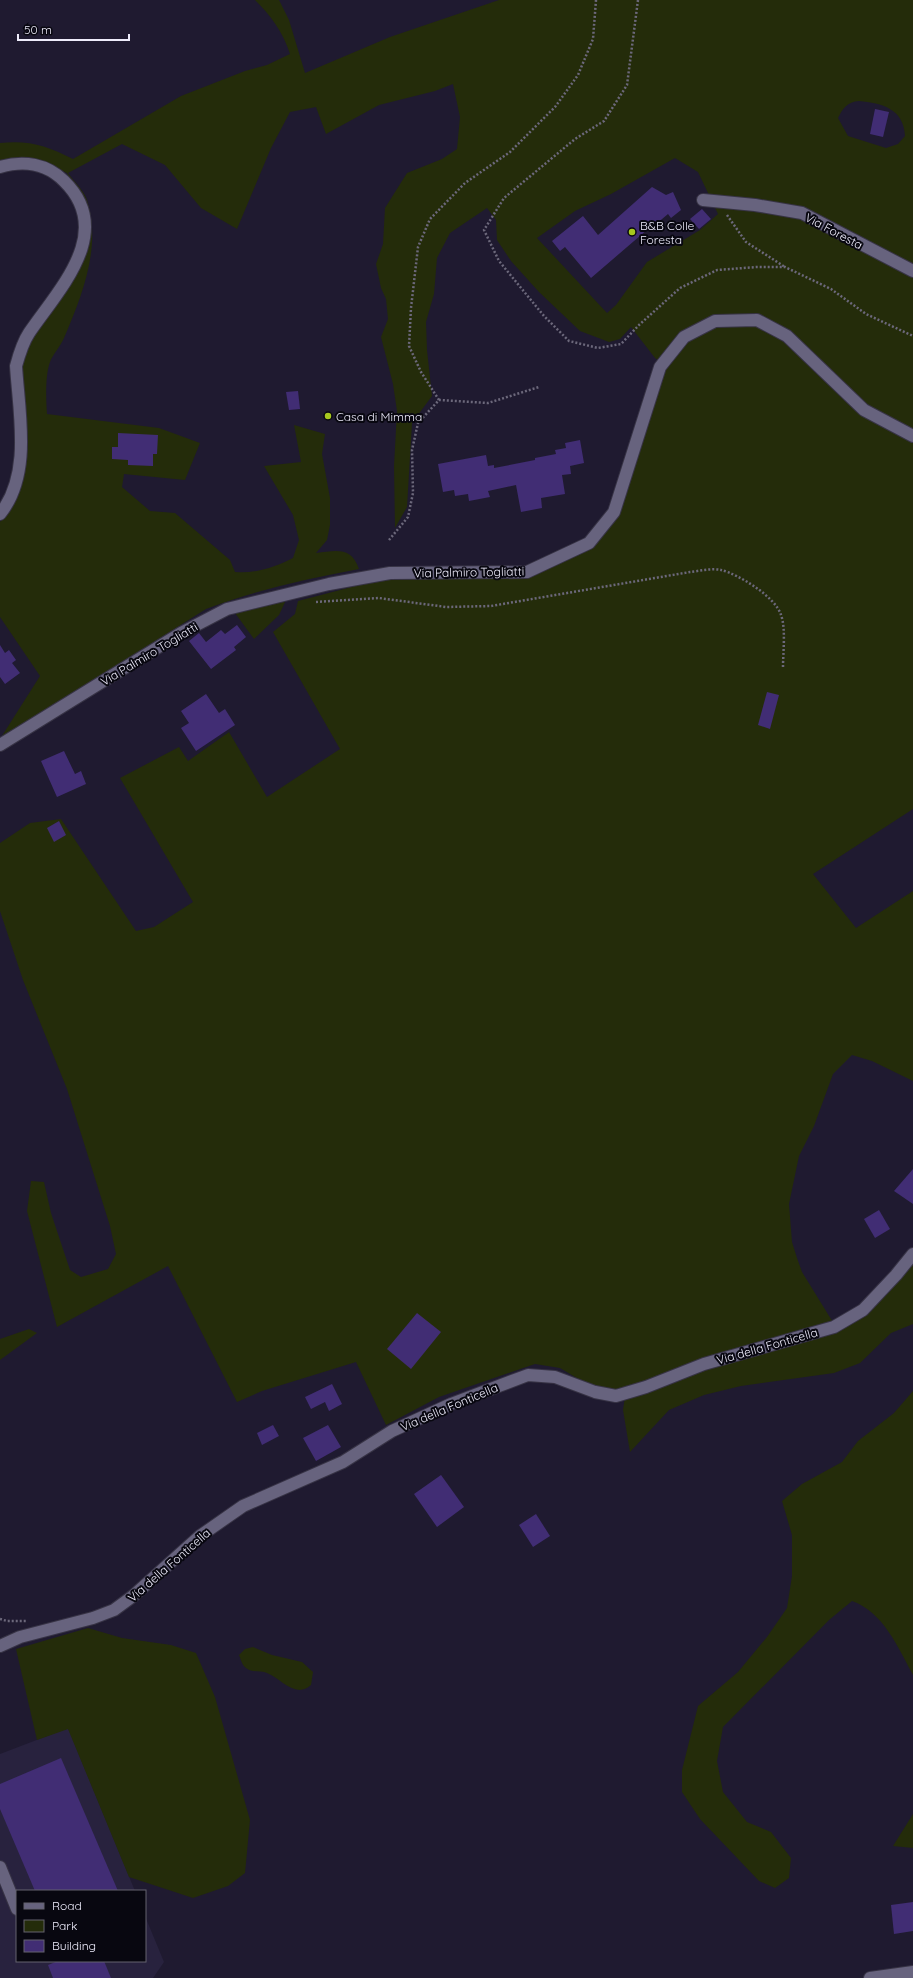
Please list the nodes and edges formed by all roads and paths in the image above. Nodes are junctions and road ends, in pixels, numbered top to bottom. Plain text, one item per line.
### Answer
1 (596, 0) edge
2 (638, 0) edge
3 (0, 167) edge
4 (704, 200) dead end
5 (718, 201) junction
6 (785, 267) junction
7 (913, 271) edge
8 (913, 336) edge
9 (539, 387) dead end
10 (439, 400) junction
11 (913, 436) edge
12 (0, 514) edge
13 (389, 540) dead end
14 (312, 602) dead end
15 (783, 667) dead end
16 (0, 745) edge
17 (913, 1254) edge
18 (0, 1646) edge
19 (0, 1867) edge
20 (16, 1906) edge
21 (913, 1972) edge
22 (870, 1978) edge

1 - 10 path
2 - 6 path
3 - 12 street
4 - 5 street, Via Foresta
5 - 6 path
5 - 7 street, Via Foresta
6 - 8 path
9 - 10 path
10 - 13 path
11 - 16 street, Via Palmiro Togliatti
14 - 15 path
17 - 18 street, Via della Fonticella
19 - 20 street
21 - 22 street

